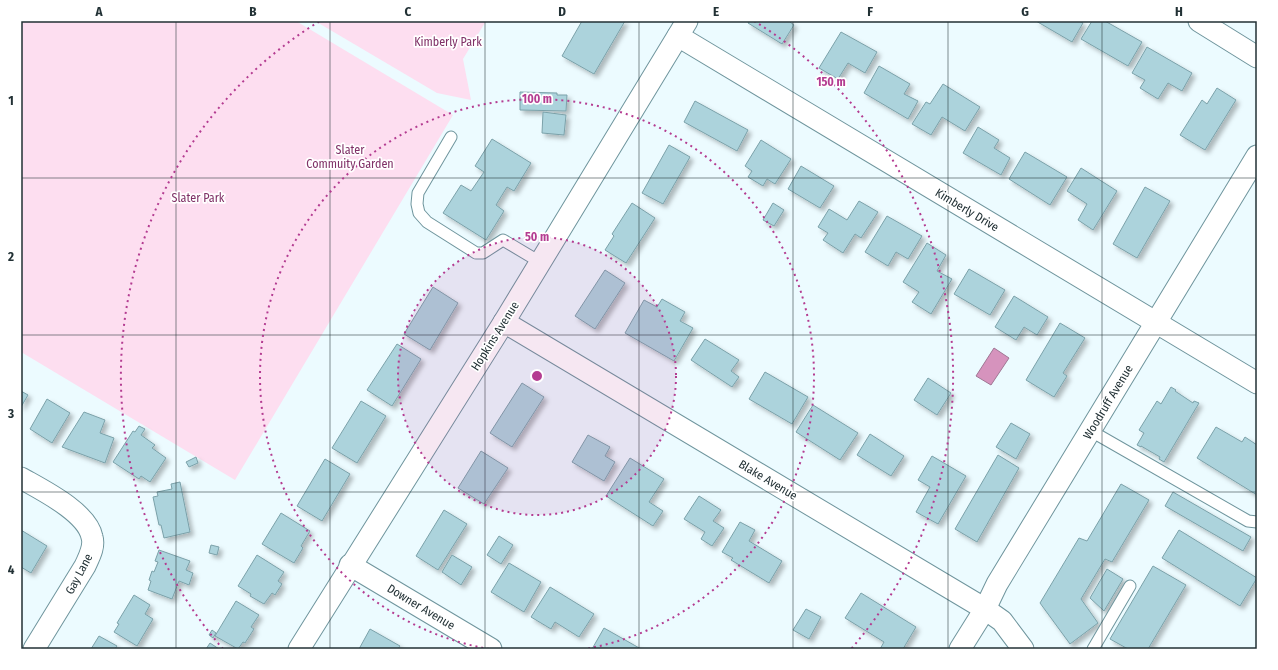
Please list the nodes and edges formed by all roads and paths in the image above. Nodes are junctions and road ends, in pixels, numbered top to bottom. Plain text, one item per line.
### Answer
1 (1199, 21) edge
2 (683, 28) edge
3 (1257, 57) edge
4 (451, 137) dead end
5 (1257, 156) edge
6 (540, 262) junction
7 (504, 322) junction
8 (1156, 324) junction
9 (1257, 383) edge
10 (1091, 430) junction
11 (21, 478) edge
12 (1257, 522) edge
13 (350, 565) junction
14 (1130, 586) dead end
15 (985, 609) junction
16 (34, 649) edge
17 (299, 649) edge
18 (491, 649) edge
19 (960, 649) edge
20 (1023, 649) edge
21 (1093, 649) edge

1 - 3 street
2 - 6 street, Hopkins Avenue
2 - 8 street, Kimberly Drive
4 - 6 lane
5 - 8 street, Woodruff Avenue
6 - 7 street, Hopkins Avenue
7 - 13 street, Hopkins Avenue
7 - 15 street, Blake Avenue
8 - 9 street, Kimberly Drive
8 - 10 street, Woodruff Avenue
10 - 12 lane
10 - 15 street, Woodruff Avenue
11 - 16 street, Gay Lane
13 - 17 street, Hopkins Avenue
13 - 18 street, Downer Avenue
14 - 21 lane
15 - 19 street, Woodruff Avenue
15 - 20 street, Blake Avenue

